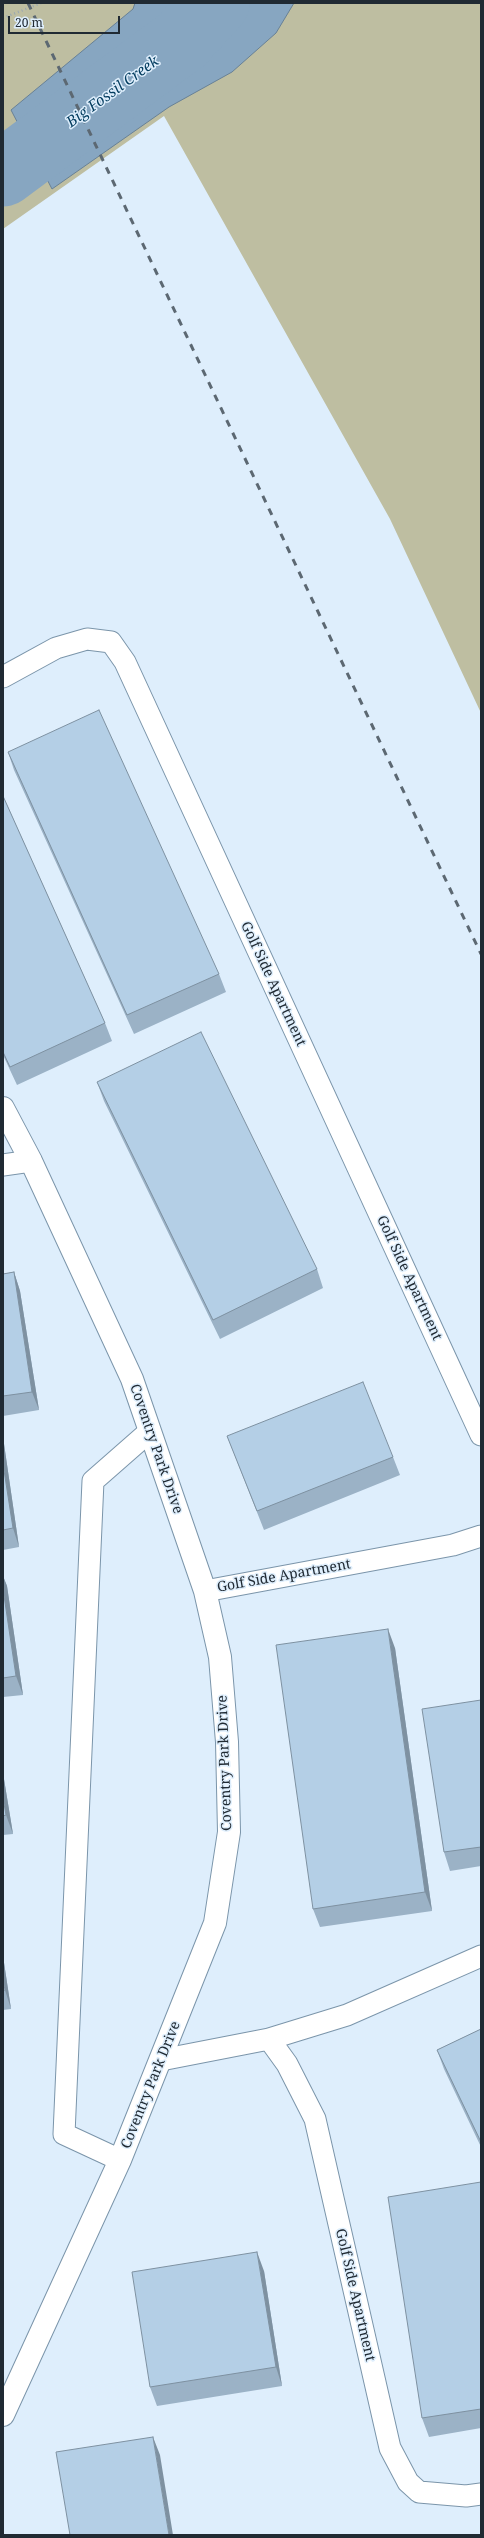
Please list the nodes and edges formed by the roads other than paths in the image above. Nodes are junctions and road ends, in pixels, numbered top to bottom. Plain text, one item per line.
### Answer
1 (3, 677) edge
2 (3, 1108) edge
3 (31, 1161) junction
4 (3, 1165) edge
5 (150, 1431) junction
6 (481, 1435) edge
7 (481, 1536) edge
8 (205, 1591) junction
9 (481, 1956) edge
10 (269, 2039) junction
11 (162, 2060) junction
12 (120, 2160) junction
13 (3, 2415) edge
14 (481, 2494) edge

1 - 6 lane, Golf Side Apartment
2 - 3 street, Coventry Park Drive
3 - 4 lane
3 - 5 street, Coventry Park Drive
5 - 8 street, Coventry Park Drive
5 - 12 lane
7 - 8 lane, Golf Side Apartment
8 - 11 street, Coventry Park Drive
9 - 10 lane
10 - 11 lane
10 - 14 lane, Golf Side Apartment
11 - 12 street, Coventry Park Drive
12 - 13 street, Coventry Park Drive

